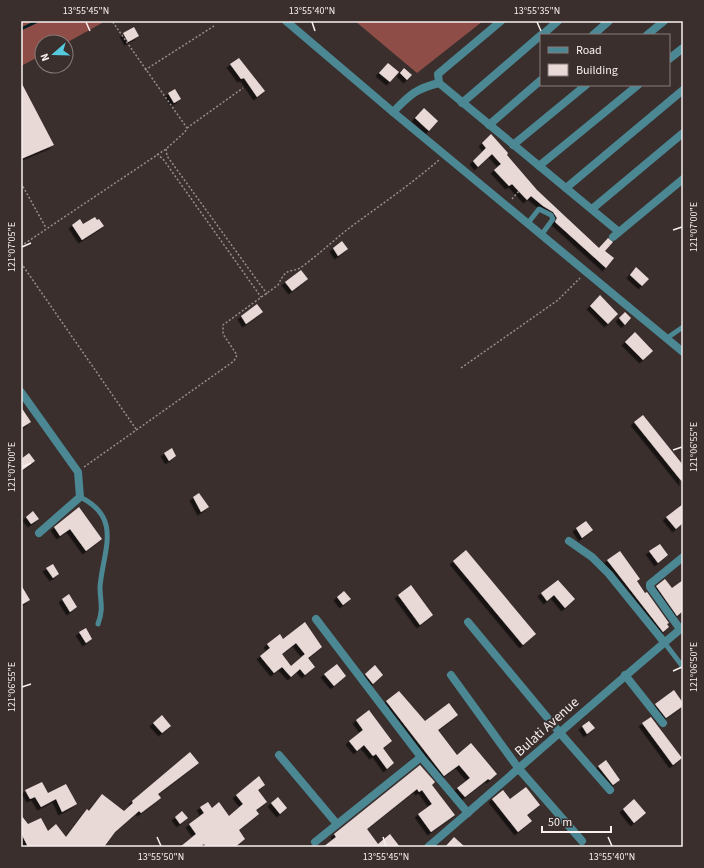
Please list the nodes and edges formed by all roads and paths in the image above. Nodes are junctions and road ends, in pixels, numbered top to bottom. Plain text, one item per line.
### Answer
1 (112, 21) edge
2 (286, 21) edge
3 (501, 21) edge
4 (558, 21) edge
5 (609, 21) edge
6 (664, 21) edge
7 (214, 26) dead end
8 (542, 34) edge
9 (593, 34) edge
10 (648, 34) edge
11 (540, 36) edge
12 (683, 48) edge
13 (670, 59) edge
14 (145, 70) junction
15 (540, 81) edge
16 (439, 83) junction
17 (585, 86) edge
18 (637, 86) edge
19 (243, 88) dead end
20 (683, 90) edge
21 (462, 103) junction
22 (393, 112) junction
23 (489, 125) junction
24 (187, 128) junction
25 (683, 133) edge
26 (513, 145) junction
27 (166, 149) junction
28 (157, 154) junction
29 (445, 154) junction
30 (539, 166) junction
31 (683, 179) edge
32 (21, 183) edge
33 (23, 188) junction
34 (566, 188) junction
35 (21, 189) edge
36 (519, 191) dead end
37 (506, 204) junction
38 (592, 209) junction
39 (528, 223) junction
40 (46, 228) junction
41 (542, 234) junction
42 (21, 246) edge
43 (21, 263) edge
44 (587, 271) junction
45 (267, 294) junction
46 (261, 297) junction
47 (683, 327) edge
48 (667, 338) junction
49 (683, 352) edge
50 (461, 368) dead end
51 (21, 392) edge
52 (136, 430) junction
53 (78, 472) junction
54 (80, 497) junction
55 (39, 532) dead end
56 (569, 541) dead end
57 (683, 557) edge
58 (316, 620) dead end
59 (468, 622) dead end
60 (98, 624) dead end
61 (682, 628) edge
62 (664, 642) junction
63 (683, 667) edge
64 (451, 675) dead end
65 (625, 675) junction
66 (663, 723) dead end
67 (560, 733) junction
68 (279, 755) dead end
69 (421, 757) junction
70 (519, 769) junction
71 (610, 790) dead end
72 (468, 813) junction
73 (337, 824) junction
74 (582, 841) dead end
75 (315, 842) dead end
76 (428, 847) edge

1 - 14 path
2 - 22 street
3 - 16 street
4 - 8 street
5 - 9 street
6 - 10 street
7 - 14 path
11 - 21 street
12 - 13 street
14 - 24 path
15 - 23 street
16 - 21 street
16 - 22 street
17 - 26 street
18 - 30 street
19 - 24 path
20 - 34 street
21 - 23 street
22 - 29 street
23 - 26 street
24 - 27 path
25 - 38 street
26 - 30 street
27 - 28 path
27 - 45 path
28 - 40 path
28 - 46 path
29 - 37 street
29 - 45 path
30 - 34 street
31 - 38 street
32 - 33 path
33 - 35 path
33 - 40 path
34 - 38 street
36 - 37 path
37 - 39 street
39 - 41 street
39 - 41 lane
40 - 42 path
41 - 44 street
43 - 52 path
44 - 48 street
44 - 50 path
45 - 46 path
46 - 52 path
47 - 48 lane
48 - 49 street
51 - 53 street
52 - 53 path
53 - 54 street
54 - 55 street
54 - 60 lane
56 - 62 street
57 - 61 street
58 - 69 street
59 - 67 street
61 - 62 street, Bulati Avenue
62 - 63 lane
62 - 65 street, Bulati Avenue
64 - 70 street
65 - 66 street
65 - 67 street, Bulati Avenue
67 - 70 street, Bulati Avenue
67 - 71 street
68 - 73 street
69 - 72 street
69 - 73 street
70 - 72 street, Bulati Avenue
70 - 74 street
72 - 76 street, Bulati Avenue
73 - 75 street

